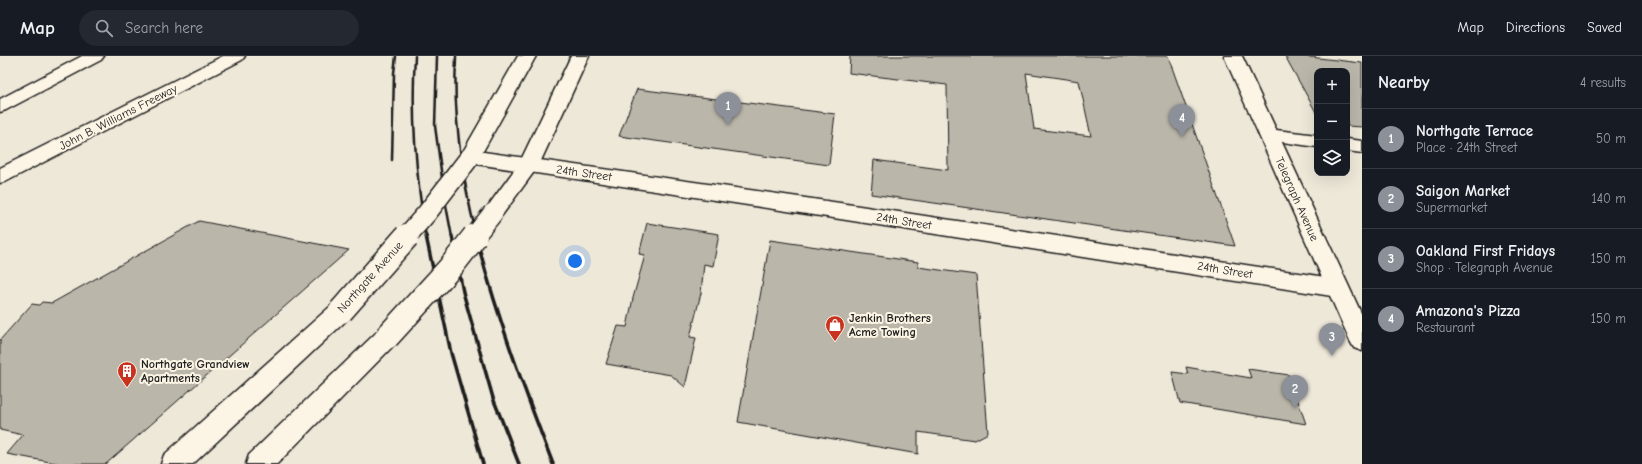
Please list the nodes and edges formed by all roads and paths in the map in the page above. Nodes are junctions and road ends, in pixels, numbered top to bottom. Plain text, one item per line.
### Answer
1 (95, 56) edge
2 (236, 56) edge
3 (526, 56) edge
4 (580, 56) edge
5 (1233, 56) edge
6 (0, 106) edge
7 (1268, 135) junction
8 (1314, 141) edge
9 (1350, 145) edge
10 (1362, 147) edge
11 (470, 157) junction
12 (529, 165) junction
13 (0, 176) edge
14 (1338, 288) junction
15 (1362, 341) edge
16 (174, 464) edge
17 (259, 464) edge

1 - 6 main road
2 - 13 main road, John B. Williams Freeway
3 - 11 main road, Northgate Avenue
4 - 12 main road
5 - 7 main road, Telegraph Avenue
7 - 8 main road
7 - 14 main road, Telegraph Avenue
9 - 10 main road
11 - 12 main road, 24th Street
11 - 16 main road, Northgate Avenue, bridge
12 - 14 main road, 24th Street
12 - 17 main road, bridge
14 - 15 main road, Telegraph Avenue

